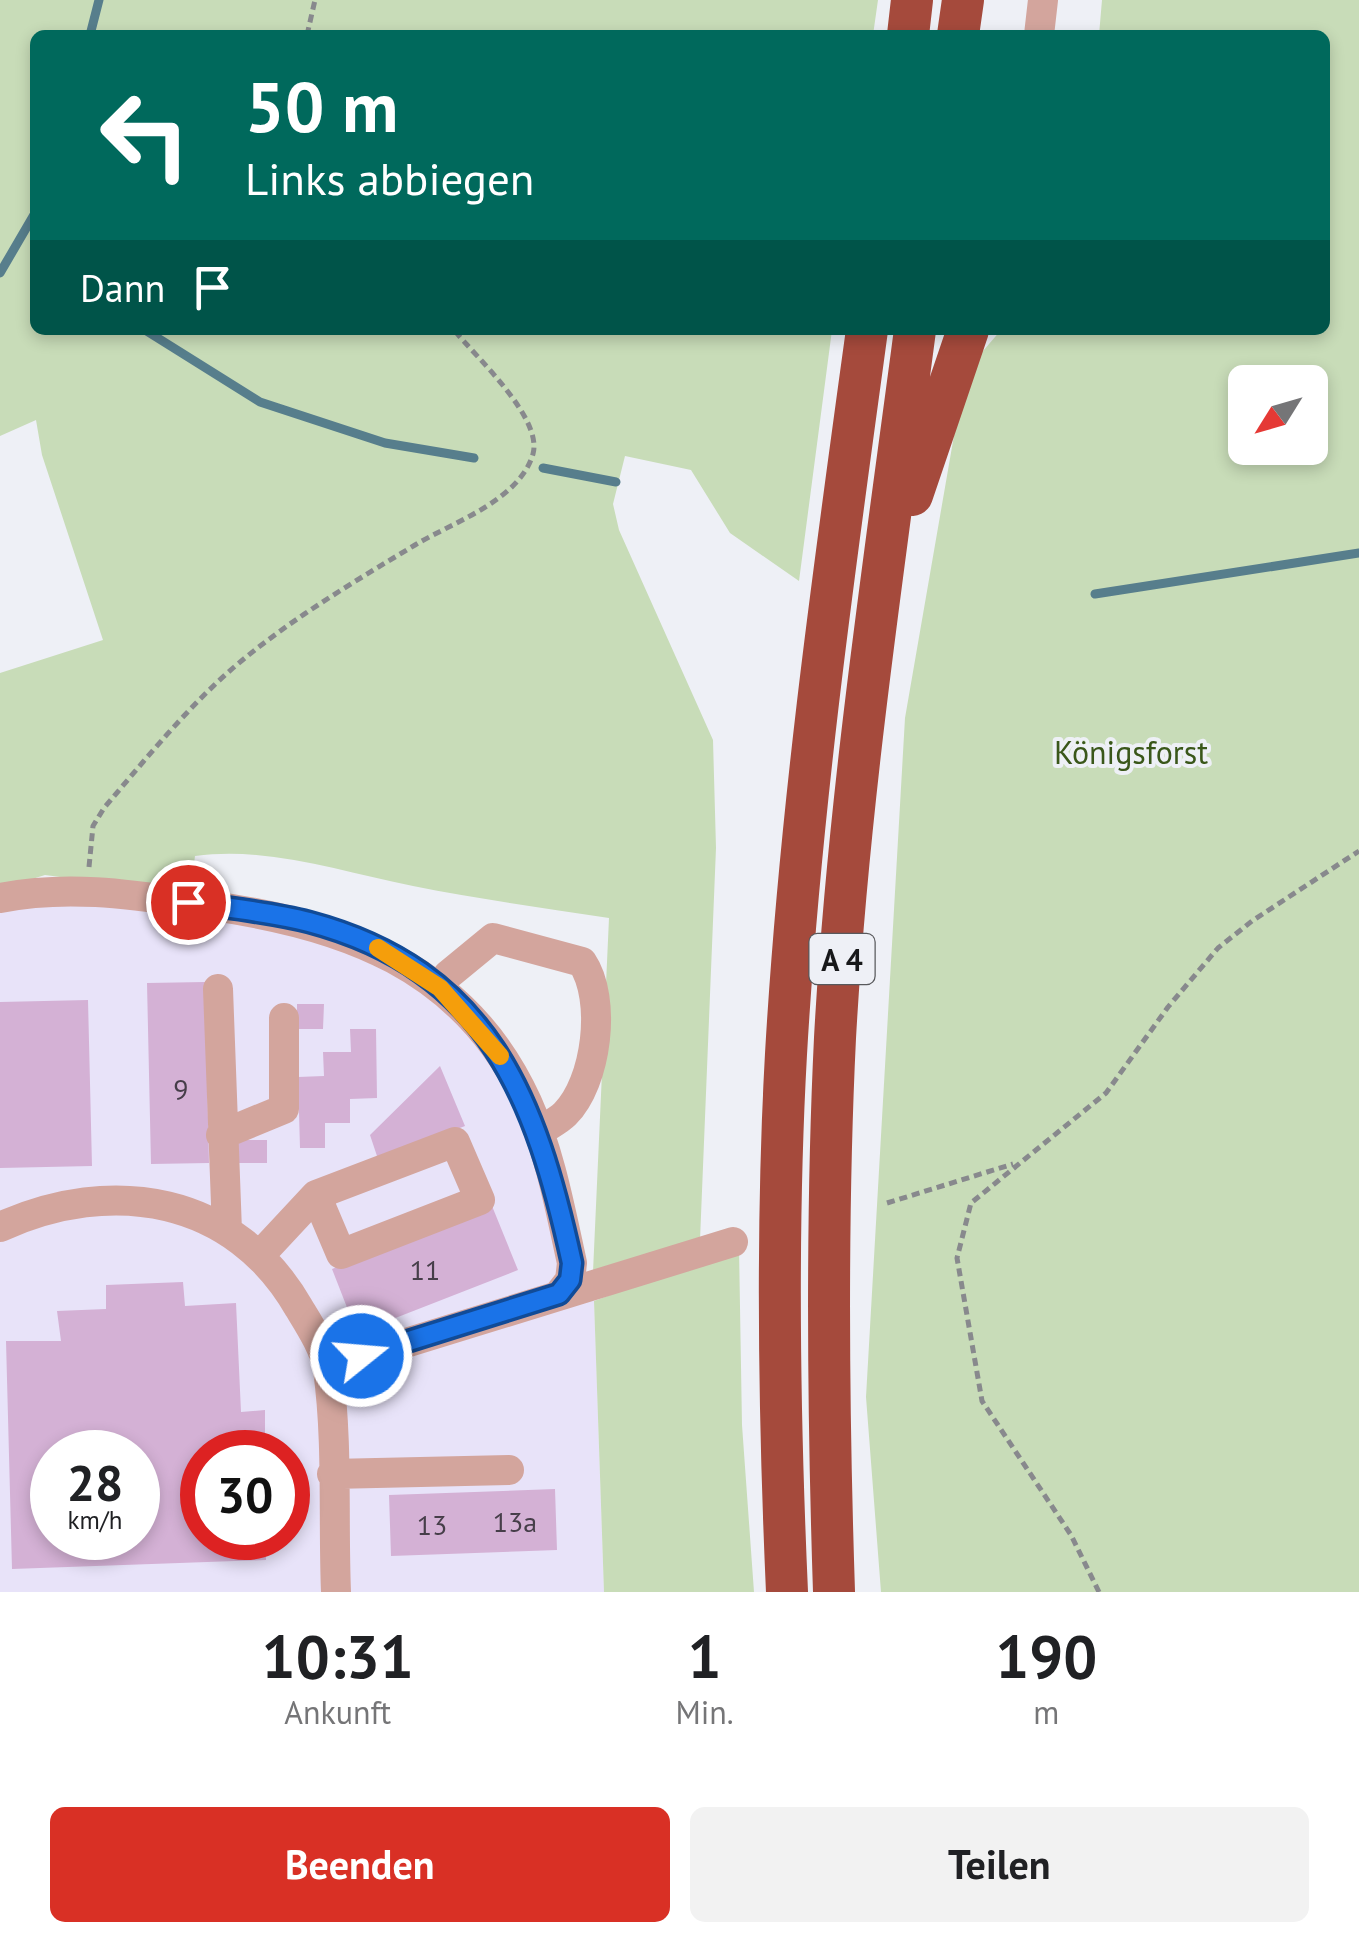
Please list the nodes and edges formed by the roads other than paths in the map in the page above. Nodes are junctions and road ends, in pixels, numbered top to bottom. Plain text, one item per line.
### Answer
1 (912, 0) edge
2 (963, 0) edge
3 (1043, 0) edge
4 (909, 30) edge
5 (959, 30) edge
6 (1039, 30) edge
7 (867, 335) edge
8 (914, 335) edge
9 (966, 335) edge
10 (882, 586) junction
11 (0, 898) edge
12 (440, 988) junction
13 (218, 989) dead end
14 (284, 1018) dead end
15 (539, 1132) junction
16 (221, 1135) junction
17 (316, 1195) junction
18 (0, 1227) edge
19 (227, 1232) junction
20 (733, 1242) dead end
21 (261, 1254) junction
22 (559, 1294) junction
23 (328, 1367) junction
24 (509, 1470) dead end
25 (332, 1474) junction
26 (336, 1592) edge
27 (787, 1592) edge
28 (834, 1592) edge

1 - 4 highway
2 - 5 highway
3 - 6 street
7 - 27 highway, A 4
8 - 10 highway, A 4
9 - 10 highway
10 - 28 highway, A 4
11 - 12 street
12 - 15 street
12 - 15 street
13 - 16 street
14 - 16 street
15 - 22 street
16 - 19 street
17 - 17 street
17 - 21 street
18 - 19 street
19 - 21 street
20 - 22 street
21 - 23 street
22 - 23 street
23 - 25 street
24 - 25 street
25 - 26 street

